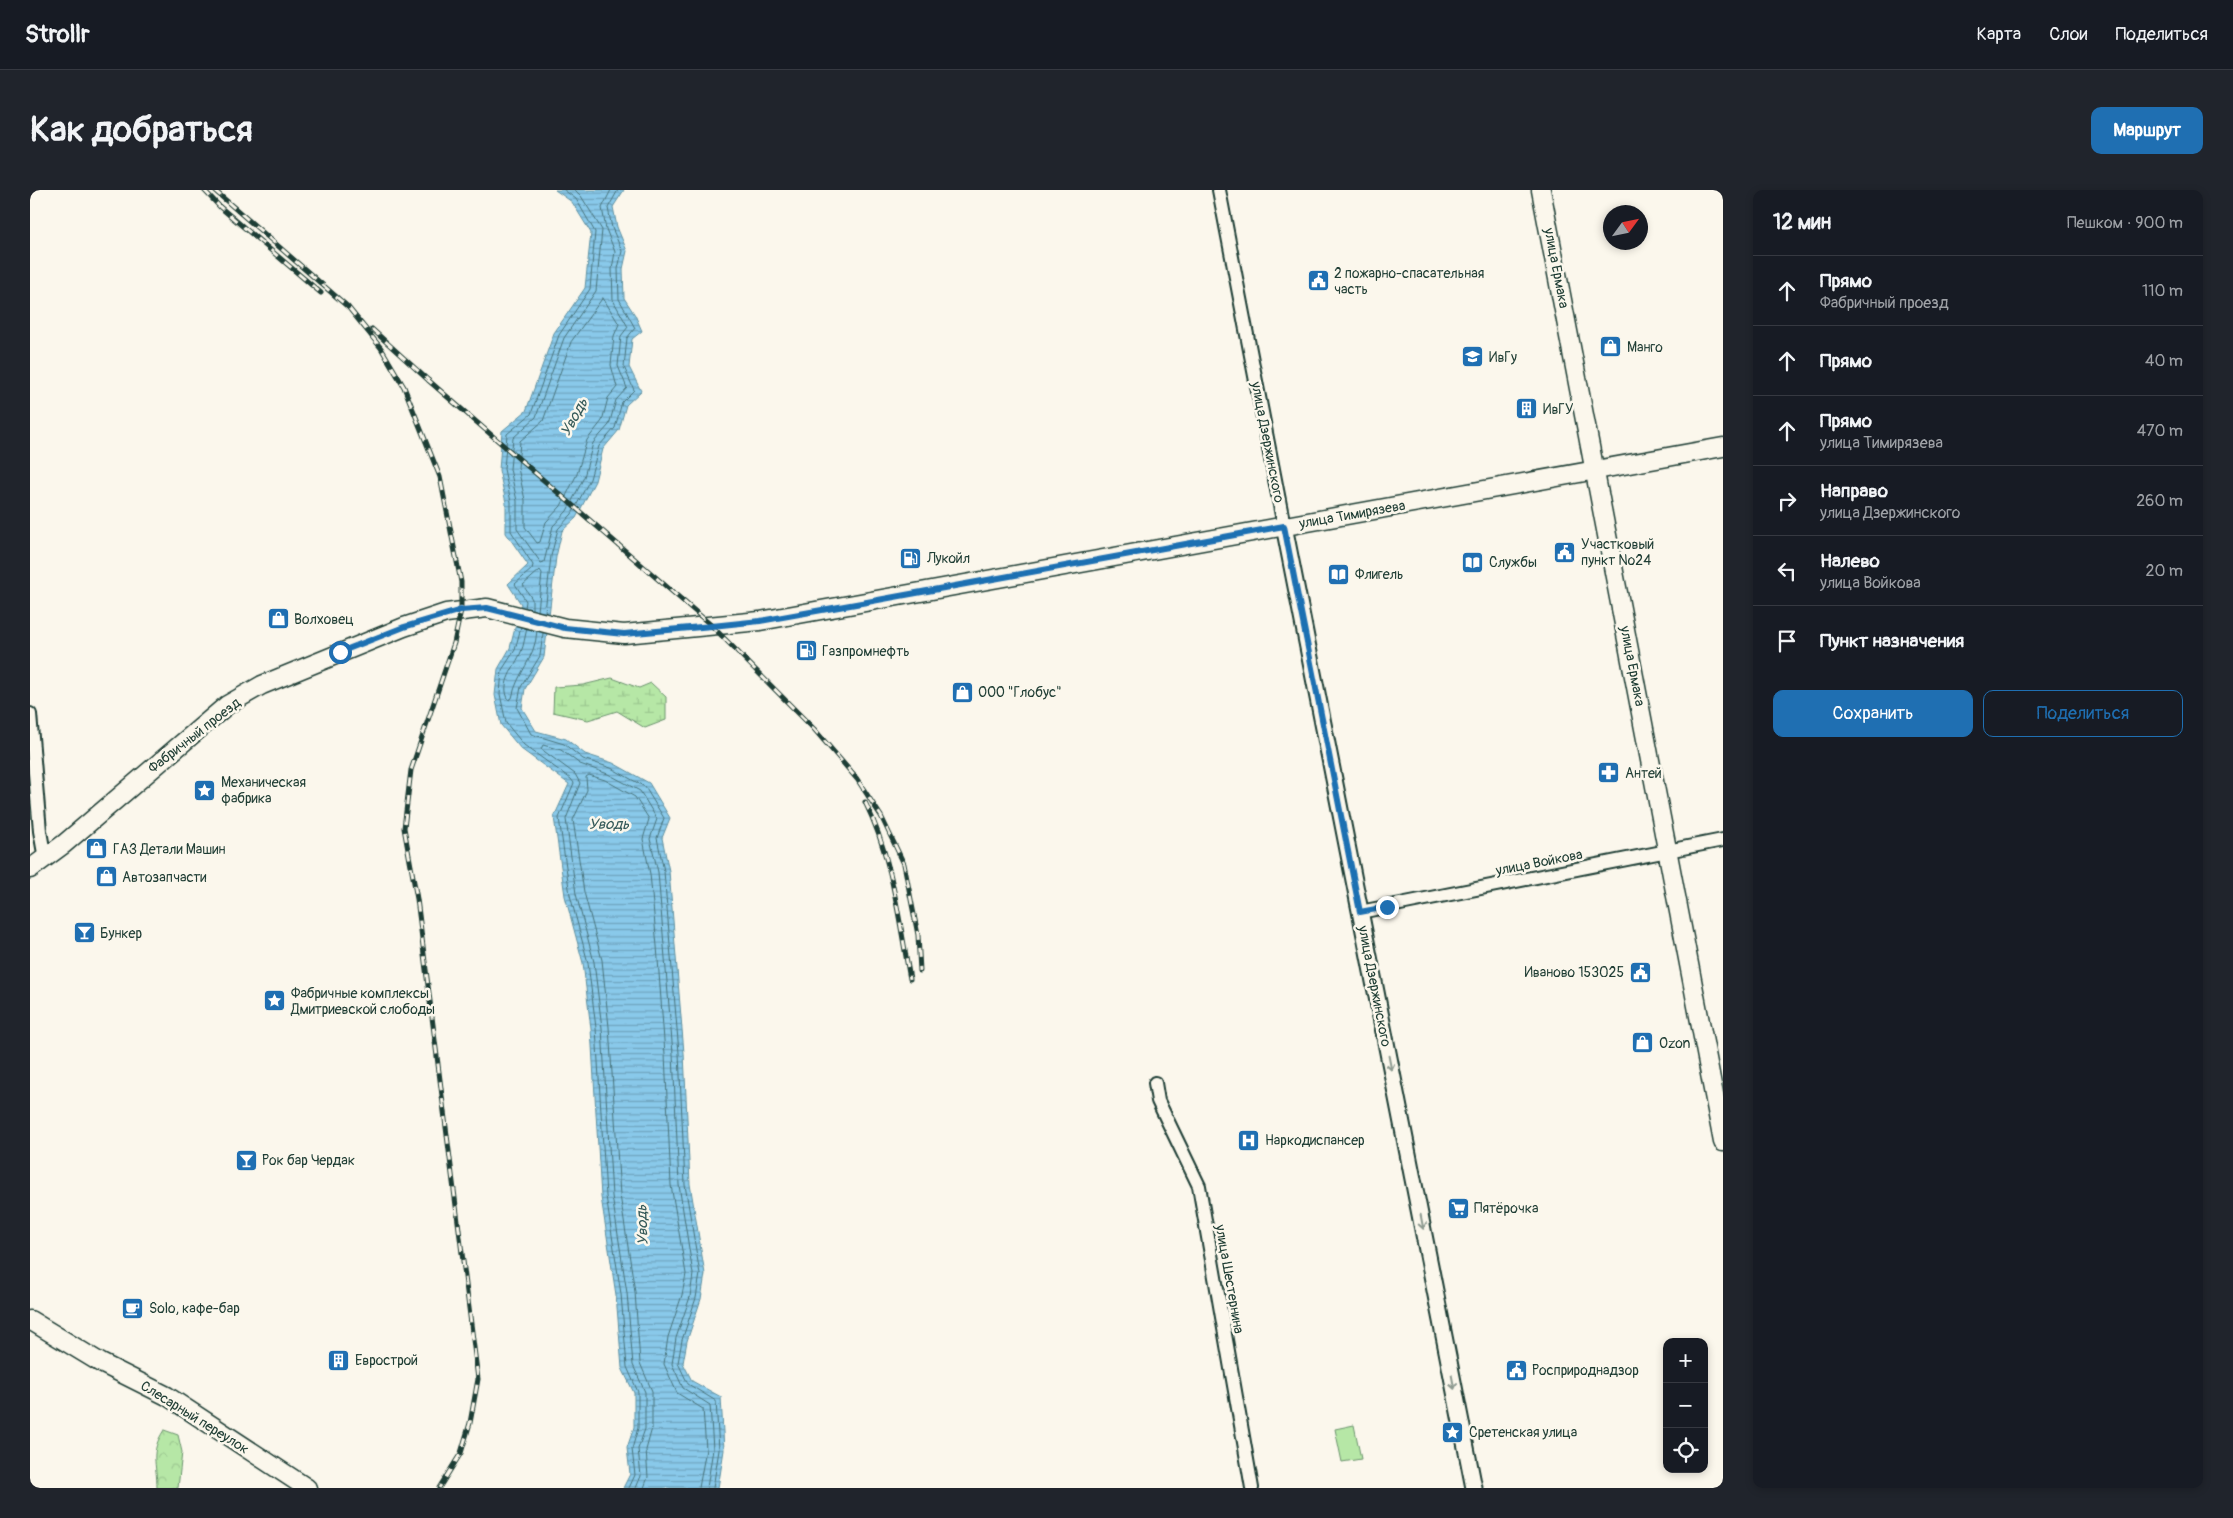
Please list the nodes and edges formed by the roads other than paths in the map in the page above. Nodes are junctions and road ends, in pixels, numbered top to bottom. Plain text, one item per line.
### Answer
1 (1219, 190) edge
2 (1541, 190) edge
3 (1723, 447) edge
4 (1596, 469) junction
5 (1284, 526) junction
6 (506, 611) joint
7 (30, 714) edge
8 (1723, 840) edge
9 (1668, 851) junction
10 (45, 859) junction
11 (30, 869) edge
12 (1360, 912) junction
13 (1155, 1083) dead end
14 (1723, 1142) edge
15 (30, 1320) edge
16 (307, 1488) edge
17 (1252, 1488) edge
18 (1474, 1488) edge

1 - 5 street, улица Дзержинского
2 - 4 main road, улица Ермака
3 - 4 main road, улица Тимирязева
4 - 5 main road, улица Тимирязева
4 - 9 main road, улица Ермака
5 - 6 main road, улица Тимирязева
5 - 12 street, улица Дзержинского
6 - 10 main road, Фабричный проезд
7 - 10 street
8 - 9 street, улица Войкова
9 - 12 street, улица Войкова
9 - 14 main road, улица Ермака
10 - 11 main road, Фабричный проезд
12 -> 18 street, улица Дзержинского
13 - 17 street, улица Шестернина
15 - 16 main road, Слесарный переулок

